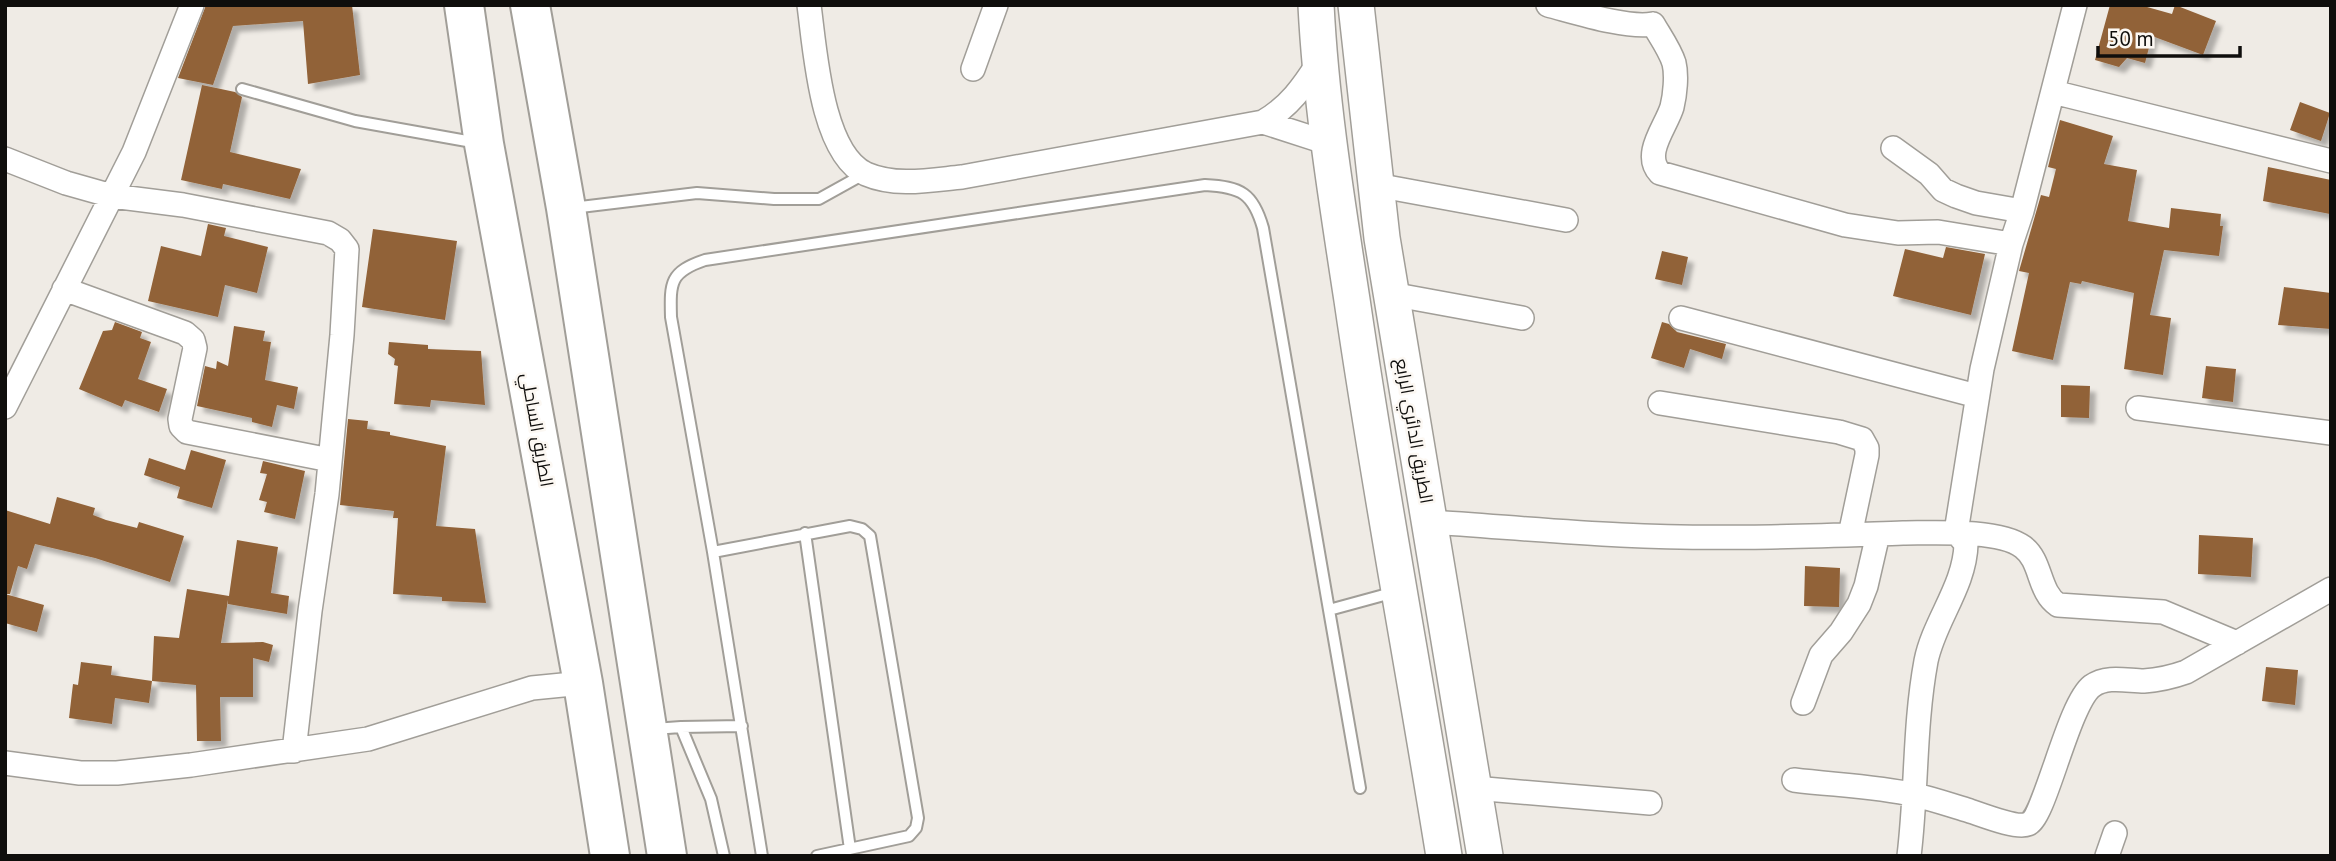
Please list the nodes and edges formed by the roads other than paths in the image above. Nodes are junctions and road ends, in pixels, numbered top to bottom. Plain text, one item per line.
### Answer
1 (192, 5) edge
2 (464, 5) edge
3 (530, 5) edge
4 (809, 5) edge
5 (996, 5) edge
6 (1316, 5) edge
7 (1356, 5) edge
8 (1548, 5) edge
9 (2075, 5) edge
10 (1658, 15) edge
11 (1319, 62) junction
12 (973, 69) dead end
13 (242, 89) dead end
14 (2053, 92) junction
15 (1263, 122) junction
16 (1328, 143) junction
17 (484, 144) junction
18 (1893, 148) dead end
19 (5, 159) edge
20 (2331, 161) edge
21 (864, 173) junction
22 (1376, 185) junction
23 (112, 196) junction
24 (566, 208) junction
25 (2022, 211) junction
26 (1566, 220) dead end
27 (2011, 244) junction
28 (64, 289) junction
29 (1391, 295) junction
30 (1522, 318) dead end
31 (1681, 318) dead end
32 (1977, 396) junction
33 (1660, 403) dead end
34 (5, 407) edge
35 (2138, 408) dead end
36 (2331, 433) edge
37 (330, 460) junction
38 (1430, 522) junction
39 (1956, 532) junction
40 (805, 533) junction
41 (1878, 534) junction
42 (1850, 535) junction
43 (713, 552) junction
44 (2331, 589) edge
45 (1398, 591) junction
46 (1329, 610) junction
47 (2237, 643) junction
48 (583, 683) junction
49 (1802, 703) dead end
50 (742, 726) junction
51 (664, 728) junction
52 (294, 751) junction
53 (5, 763) edge
54 (1794, 780) dead end
55 (1360, 788) dead end
56 (1474, 788) junction
57 (1914, 795) junction
58 (1650, 803) dead end
59 (2115, 833) dead end
60 (850, 849) junction
61 (610, 856) edge
62 (667, 856) edge
63 (724, 856) edge
64 (762, 856) edge
65 (817, 856) edge
66 (1444, 856) edge
67 (1485, 856) edge
68 (1909, 856) edge
69 (2107, 856) edge

1 - 23 street
2 - 17 highway, الطريق الساحلي
3 - 24 highway
4 - 21 street
5 - 12 street
6 - 11 main road
7 - 22 main road, الطريق الدائري الرابع
8 - 10 street
9 - 14 street
10 - 27 street
11 - 15 street
11 - 16 main road
13 - 17 lane
14 - 20 street
14 - 25 street
15 - 16 street
15 - 21 street
16 - 45 main road
17 - 48 highway, الطريق الساحلي
18 - 25 street
19 - 23 street
21 - 24 lane
22 - 26 street
22 - 29 main road, الطريق الدائري الرابع
23 - 28 street
23 - 37 street
24 - 51 highway
25 - 27 street
27 - 32 street
28 - 34 street
28 - 37 street
29 - 30 street
29 - 38 main road, الطريق الدائري الرابع
31 - 32 street
32 - 39 street
33 - 42 street
35 - 36 street
37 - 52 street
38 - 42 street
38 - 56 main road, الطريق الدائري الرابع
39 - 41 street
39 - 47 street
39 - 57 street
40 - 43 lane
40 - 60 lane
40 - 60 lane
41 - 42 street
41 - 49 street
43 - 46 lane
43 - 50 lane
44 - 47 street
45 - 46 lane
45 - 66 main road
46 - 55 lane
47 - 57 street
48 - 52 street
48 - 61 highway, الطريق الساحلي
50 - 51 lane
50 - 64 lane
51 - 62 highway
51 - 63 lane
52 - 53 street
54 - 57 street
56 - 58 street
56 - 67 main road, الطريق الدائري الرابع
57 - 68 street
59 - 69 street
60 - 65 lane

